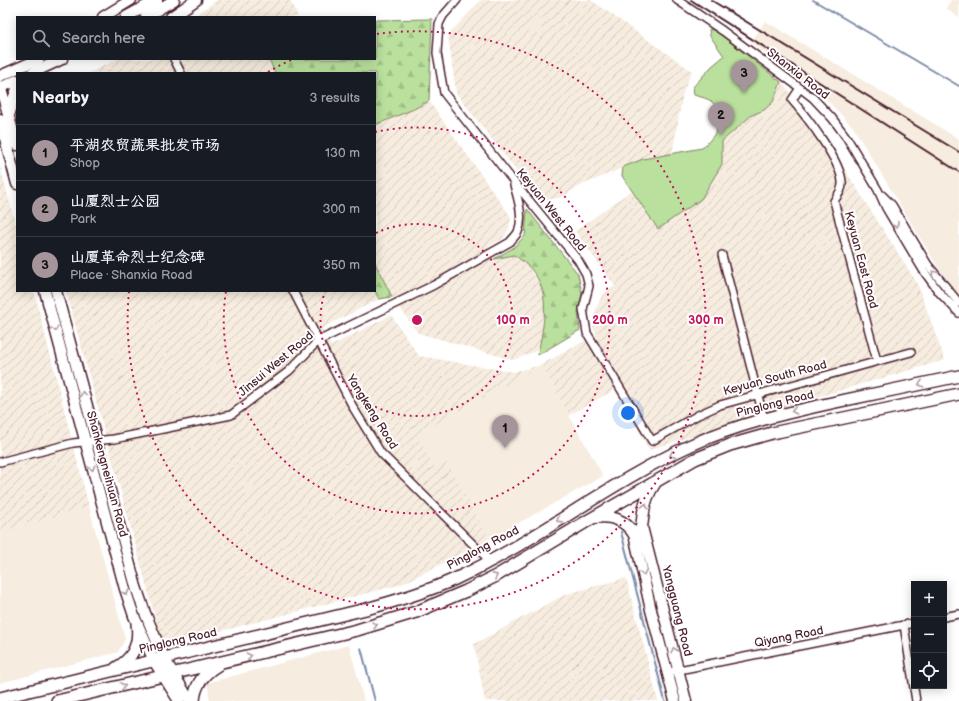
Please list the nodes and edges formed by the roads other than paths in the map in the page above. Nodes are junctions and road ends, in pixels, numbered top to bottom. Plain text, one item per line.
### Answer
1 (131, 0) edge
2 (157, 0) edge
3 (174, 0) edge
4 (196, 0) edge
5 (457, 0) edge
6 (677, 0) edge
7 (105, 16) edge
8 (128, 16) edge
9 (148, 16) edge
10 (172, 16) edge
11 (37, 60) edge
12 (60, 60) edge
13 (65, 60) edge
14 (174, 60) edge
15 (48, 65) junction
16 (34, 72) edge
17 (180, 72) edge
18 (0, 76) edge
19 (16, 80) edge
20 (0, 87) edge
21 (800, 88) junction
22 (16, 92) edge
23 (5, 119) edge
24 (2, 132) edge
25 (16, 143) edge
26 (16, 181) edge
27 (514, 182) junction
28 (878, 190) junction
29 (722, 255) dead end
30 (45, 292) edge
31 (56, 292) edge
32 (294, 292) edge
33 (959, 303) edge
34 (959, 313) edge
35 (318, 341) junction
36 (911, 352) dead end
37 (877, 361) junction
38 (958, 376) edge
39 (758, 394) junction
40 (959, 394) edge
41 (946, 397) junction
42 (959, 397) edge
43 (764, 419) junction
44 (96, 441) junction
45 (652, 441) joint
46 (85, 442) junction
47 (0, 462) edge
48 (662, 478) junction
49 (589, 520) junction
50 (642, 527) junction
51 (634, 534) junction
52 (490, 561) junction
53 (959, 614) edge
54 (947, 616) edge
55 (137, 624) junction
56 (911, 624) edge
57 (904, 625) junction
58 (159, 659) junction
59 (228, 661) junction
60 (110, 671) junction
61 (673, 672) junction
62 (168, 675) junction
63 (0, 698) edge
64 (57, 701) edge
65 (178, 701) edge
66 (190, 701) edge
67 (194, 701) edge
68 (675, 701) edge
69 (686, 701) edge
70 (916, 701) edge

1 - 7 street
2 - 8 street
3 - 9 street
4 - 10 street
5 - 27 street, Keyuan West Road
6 - 21 street, Shanxia Road
11 - 18 street
12 - 15 street
13 - 15 street
14 - 17 street
15 - 16 street
19 - 20 street
20 - 23 street
21 - 28 street, Shanxia Road
21 - 37 street, Keyuan East Road
22 - 23 street
23 - 24 street
23 - 25 street
24 - 26 street
27 - 35 street, Jinsui West Road
27 - 45 street, Keyuan West Road
33 -> 28 street, Shanxia Road
28 -> 34 street, Shanxia Road
29 - 39 street
30 -> 46 street, Shankengneihuan Road
44 -> 31 street, Shankengneihuan Road
32 - 35 street, Yangkeng Road
35 - 44 street, Jinsui West Road
35 - 52 street, Yangkeng Road
36 - 37 street, Keyuan South Road
37 - 39 street, Keyuan South Road
38 -> 43 main road, Pinglong Road
39 - 43 street
39 - 45 street, Keyuan South Road
40 - 41 main road
41 - 42 main road
41 - 48 main road
43 -> 52 main road, Pinglong Road
44 - 46 street, Jinsui West Road
44 - 58 street, Shankengneihuan Road
46 - 47 street, Jinsui West Road
46 -> 55 street, Shankengneihuan Road
48 - 49 main road
50 -> 48 main road
49 - 51 main road
59 -> 49 main road
50 - 51 main road
61 -> 50 street, Yangguang Road
51 -> 61 street, Yangguang Road
52 - 58 main road, Pinglong Road
53 - 54 street
55 - 58 street, Shankengneihuan Road
55 - 60 main road
56 - 57 street, Qiyang Road
57 - 61 street, Qiyang Road
57 - 70 street
58 - 60 main road, Pinglong Road
58 - 62 street
59 - 62 main road
59 - 67 main road
60 - 63 main road, Pinglong Road
61 - 68 street, Yangguang Road
61 - 69 street, Yangguang Road
64 -> 62 main road
62 - 65 street
62 - 66 street

